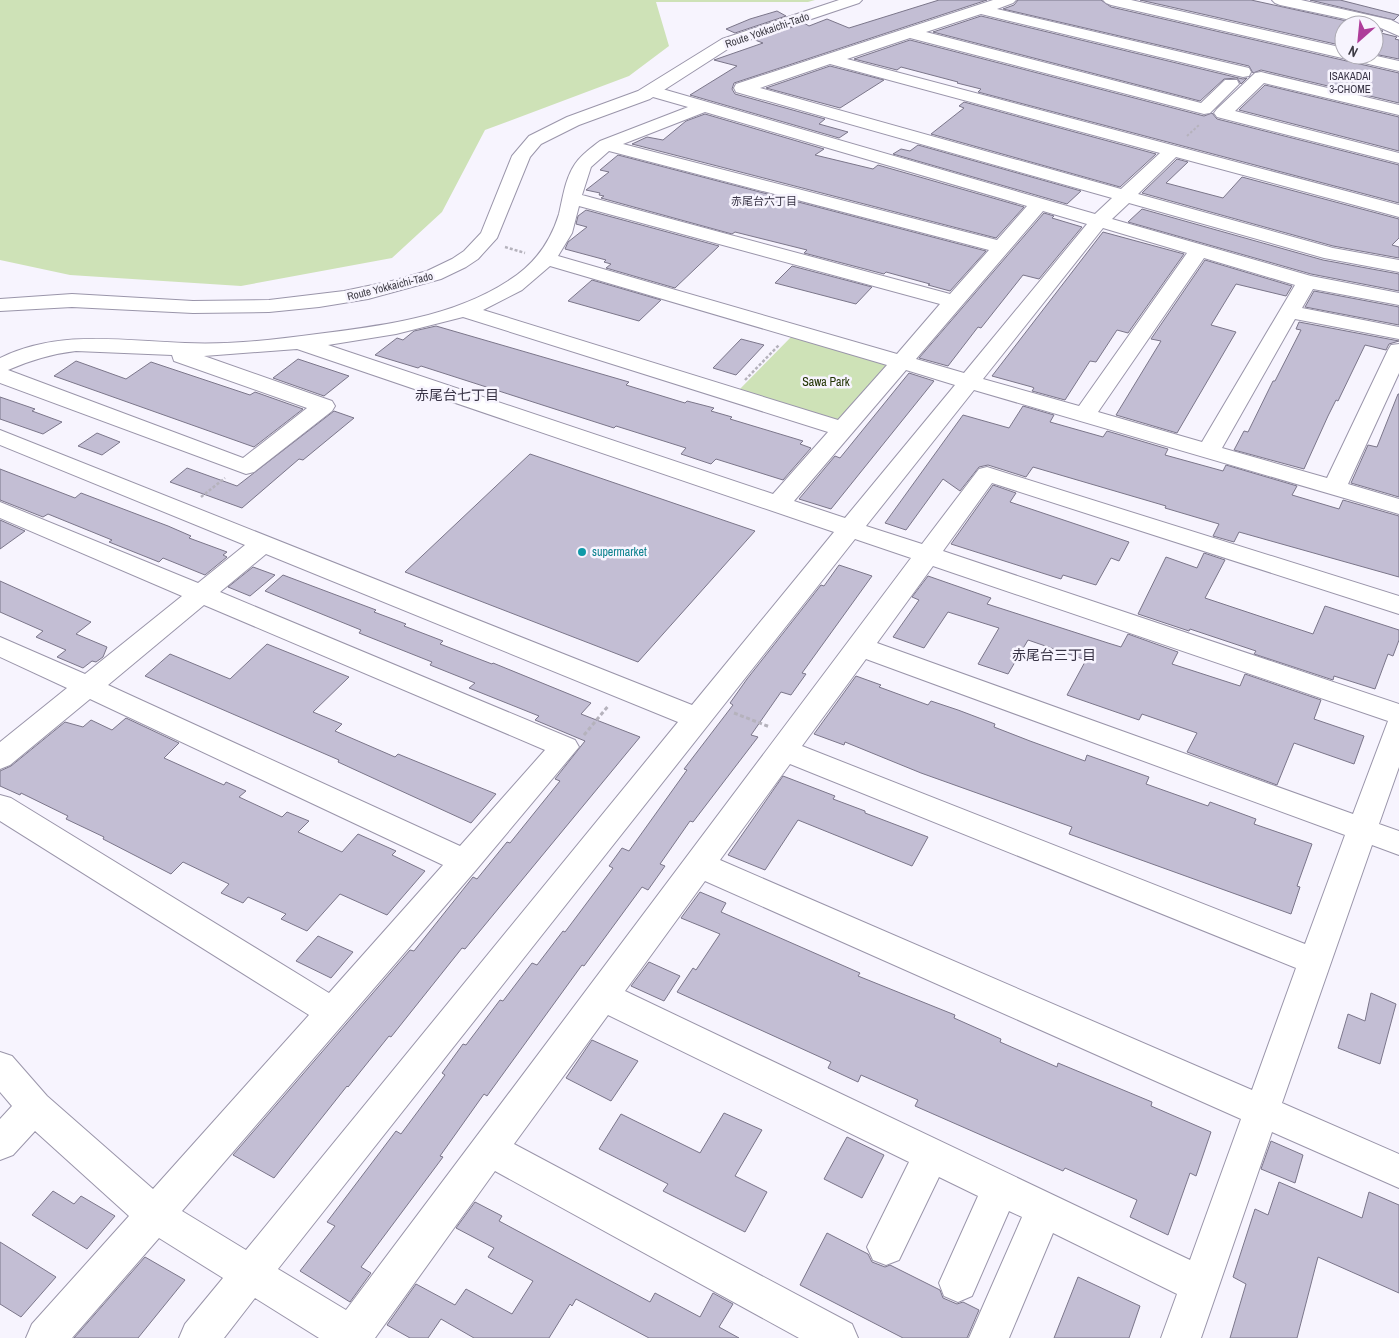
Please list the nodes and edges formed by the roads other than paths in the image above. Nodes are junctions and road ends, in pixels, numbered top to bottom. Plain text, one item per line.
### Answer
1 (854, 0) edge
2 (956, 0) edge
3 (1008, 0) edge
4 (1111, 0) edge
5 (1280, 0) edge
6 (980, 9) junction
7 (1399, 31) edge
8 (910, 33) junction
9 (1334, 52) edge
10 (829, 59) junction
11 (1384, 63) edge
12 (1399, 66) edge
13 (652, 91) junction
14 (704, 106) junction
15 (1399, 110) edge
16 (606, 145) junction
17 (1172, 151) junction
18 (1399, 158) edge
19 (1124, 196) junction
20 (572, 198) junction
21 (1040, 203) junction
22 (1399, 211) edge
23 (1100, 220) junction
24 (1002, 247) junction
25 (1199, 250) junction
26 (547, 259) junction
27 (1399, 266) edge
28 (1308, 282) junction
29 (1399, 299) edge
30 (955, 302) junction
31 (0, 305) edge
32 (463, 310) junction
33 (1290, 312) junction
34 (1399, 333) edge
35 (299, 343) junction
36 (164, 350) junction
37 (1399, 350) edge
38 (902, 362) junction
39 (0, 366) edge
40 (0, 375) edge
41 (969, 382) junction
42 (1084, 415) junction
43 (842, 429) junction
44 (0, 438) edge
45 (1208, 452) junction
46 (1334, 488) junction
47 (778, 504) junction
48 (1399, 508) edge
49 (0, 509) edge
50 (850, 529) junction
51 (263, 543) junction
52 (929, 555) junction
53 (200, 594) junction
54 (1399, 604) edge
55 (0, 646) edge
56 (861, 647) junction
57 (88, 687) junction
58 (1399, 714) edge
59 (697, 718) junction
60 (1399, 726) edge
61 (789, 744) junction
62 (0, 758) edge
63 (0, 806) edge
64 (1361, 830) junction
65 (1399, 843) edge
66 (465, 862) junction
67 (700, 865) junction
68 (1316, 962) junction
69 (604, 997) junction
70 (332, 1012) junction
71 (0, 1067) edge
72 (34, 1108) junction
73 (1263, 1112) junction
74 (0, 1144) edge
75 (490, 1150) junction
76 (932, 1155) junction
77 (1399, 1170) edge
78 (1001, 1188) junction
79 (1044, 1209) junction
80 (154, 1214) junction
81 (886, 1247) dead end
82 (250, 1275) junction
83 (958, 1283) dead end
84 (1200, 1285) junction
85 (352, 1337) edge
86 (46, 1338) edge
87 (199, 1338) edge
88 (838, 1338) edge
89 (989, 1338) edge
90 (1182, 1338) edge

1 - 13 street, Route Yokkaichi-Tado
2 - 6 street
3 - 6 street
4 - 9 street
5 - 7 street
6 - 8 street
6 - 8 street
8 - 10 street
10 - 17 street
10 - 19 street
11 - 12 street
13 - 14 street
13 - 31 street, Route Yokkaichi-Tado
14 - 16 street
14 - 21 street
15 - 18 street
16 - 20 street
16 - 24 street
17 - 19 street
17 - 22 street
19 - 23 street
19 - 27 street
20 - 26 street
20 - 30 street
21 - 23 street
21 - 24 street
23 - 25 street
23 - 41 street
24 - 30 street
25 - 28 street
25 - 42 street
26 - 32 street
26 - 38 street
28 - 29 street
28 - 33 street
30 - 38 street
32 - 35 street
32 - 43 street
33 - 34 street
33 - 45 street
35 - 36 street
35 - 47 street
36 - 39 street
36 - 40 street
37 - 46 street
38 - 41 street
38 - 43 street
41 - 42 street
41 - 50 street
42 - 45 street
43 - 47 street
44 - 51 street
45 - 46 street
46 - 48 street
47 - 50 street
49 - 53 street
50 - 52 street
50 - 59 street
51 - 53 street
51 - 59 street
52 - 54 street
52 - 56 street
52 - 58 street
53 - 57 street
53 - 66 street
55 - 57 street
56 - 61 street
56 - 64 street
57 - 62 street
57 - 66 street
59 - 82 street
60 - 64 street
61 - 67 street
61 - 68 street
63 - 70 street
64 - 65 street
64 - 68 street
66 - 70 street
67 - 69 street
67 - 73 street
68 - 73 street
69 - 75 street
69 - 76 street
70 - 80 street
71 - 72 street
72 - 74 street
72 - 80 street
73 - 77 street
73 - 84 street
75 - 85 street
75 - 88 street
76 - 78 street
76 - 81 street
78 - 79 street
78 - 83 street
79 - 84 street
79 - 89 street
80 - 82 street
80 - 86 street
82 - 85 street
82 - 87 street
84 - 90 street

